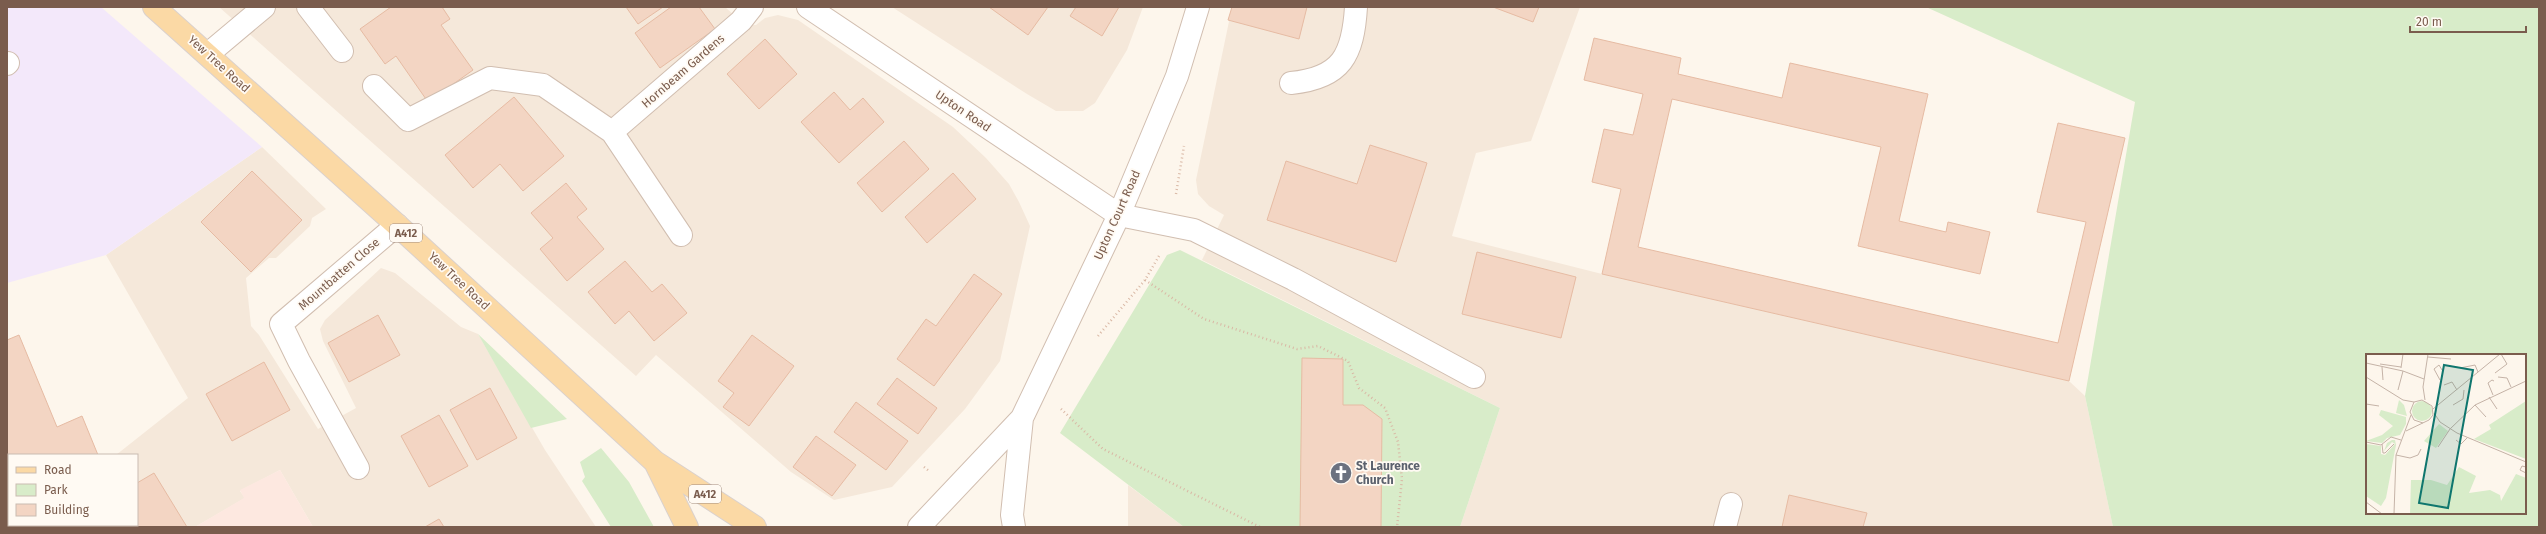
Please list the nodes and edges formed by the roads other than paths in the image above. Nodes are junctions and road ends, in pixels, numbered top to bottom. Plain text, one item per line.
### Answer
1 (154, 7) edge
2 (264, 7) edge
3 (308, 7) edge
4 (752, 7) edge
5 (808, 7) edge
6 (1198, 7) edge
7 (1356, 7) edge
8 (342, 51) dead end
9 (208, 54) junction
10 (1291, 83) dead end
11 (374, 86) dead end
12 (612, 132) junction
13 (1119, 215) junction
14 (397, 225) junction
15 (681, 235) dead end
16 (1474, 377) dead end
17 (1022, 418) junction
18 (655, 462) junction
19 (358, 468) dead end
20 (1731, 504) dead end
21 (687, 527) edge
22 (755, 527) edge
23 (919, 527) edge
24 (1014, 527) edge
25 (1725, 527) edge

1 - 9 main road, Yew Tree Road / A412
2 - 9 street
3 - 8 street
4 - 12 street, Hornbeam Gardens
5 - 13 street, Upton Road
6 - 13 street, Upton Court Road
7 - 10 street
9 - 14 main road, Yew Tree Road / A412
11 - 12 street
12 - 15 street
13 - 16 street
13 - 17 street, Upton Court Road
14 - 18 main road, Yew Tree Road / A412
14 - 19 street, Mountbatten Close
17 - 23 street, Upton Court Road
17 - 24 street, Upton Court Road
18 - 21 main road, Yew Tree Road / A412
18 - 22 main road, Yew Tree Road / A412
20 - 25 street

